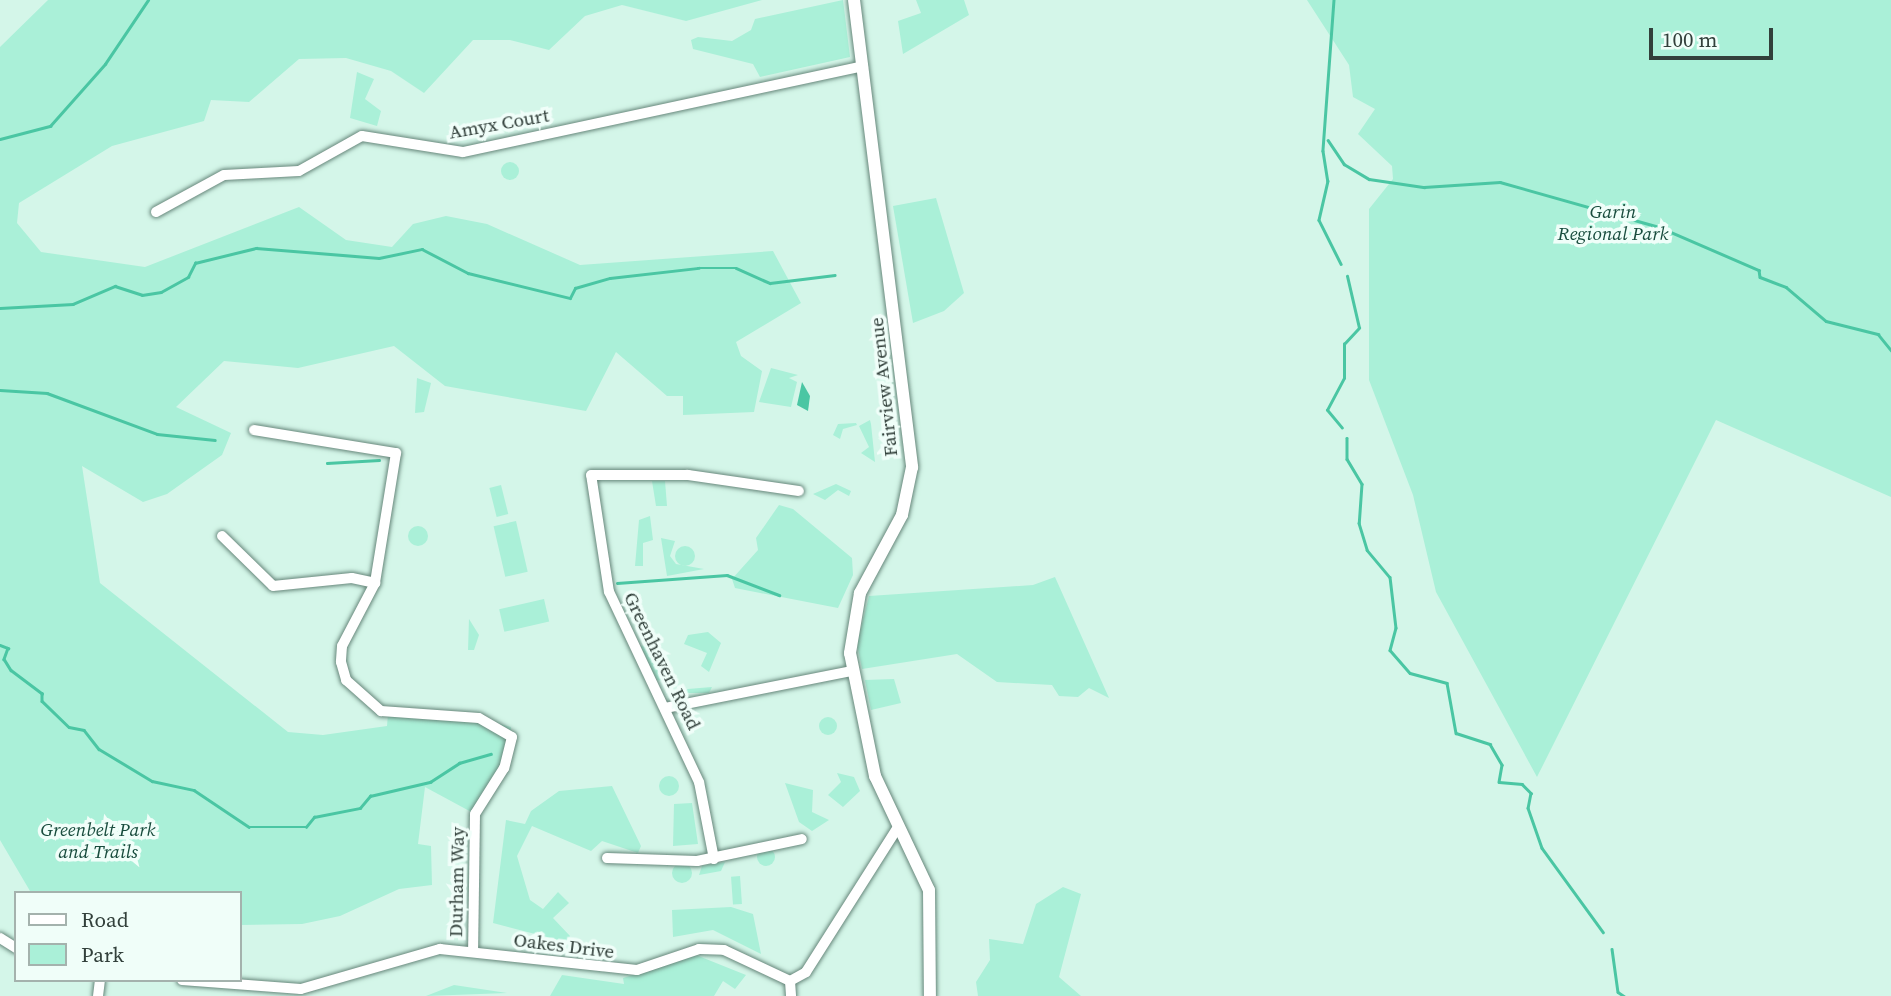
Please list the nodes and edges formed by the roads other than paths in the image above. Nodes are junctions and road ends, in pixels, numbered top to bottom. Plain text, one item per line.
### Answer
1 (854, 0) edge
2 (863, 66) junction
3 (156, 212) dead end
4 (254, 430) dead end
5 (799, 491) dead end
6 (222, 536) dead end
7 (375, 583) junction
8 (852, 671) junction
9 (665, 708) junction
10 (898, 827) junction
11 (802, 839) dead end
12 (607, 858) dead end
13 (714, 859) junction
14 (473, 949) junction
15 (790, 981) junction
16 (208, 982) edge
17 (791, 996) edge
18 (930, 996) edge

1 - 2 main road, Fairview Avenue
2 - 3 street, Amyx Court
2 - 8 main road, Fairview Avenue
4 - 7 street, Durham Way
5 - 9 street, Greenhaven Road
6 - 7 street
7 - 14 street, Durham Way
8 - 9 street
8 - 10 main road, Fairview Avenue
9 - 13 street, Greenhaven Road
10 - 15 street
10 - 18 main road, Fairview Avenue
11 - 13 street
12 - 13 street
14 - 15 street, Oakes Drive
14 - 16 street, Oakes Drive
15 - 17 street

